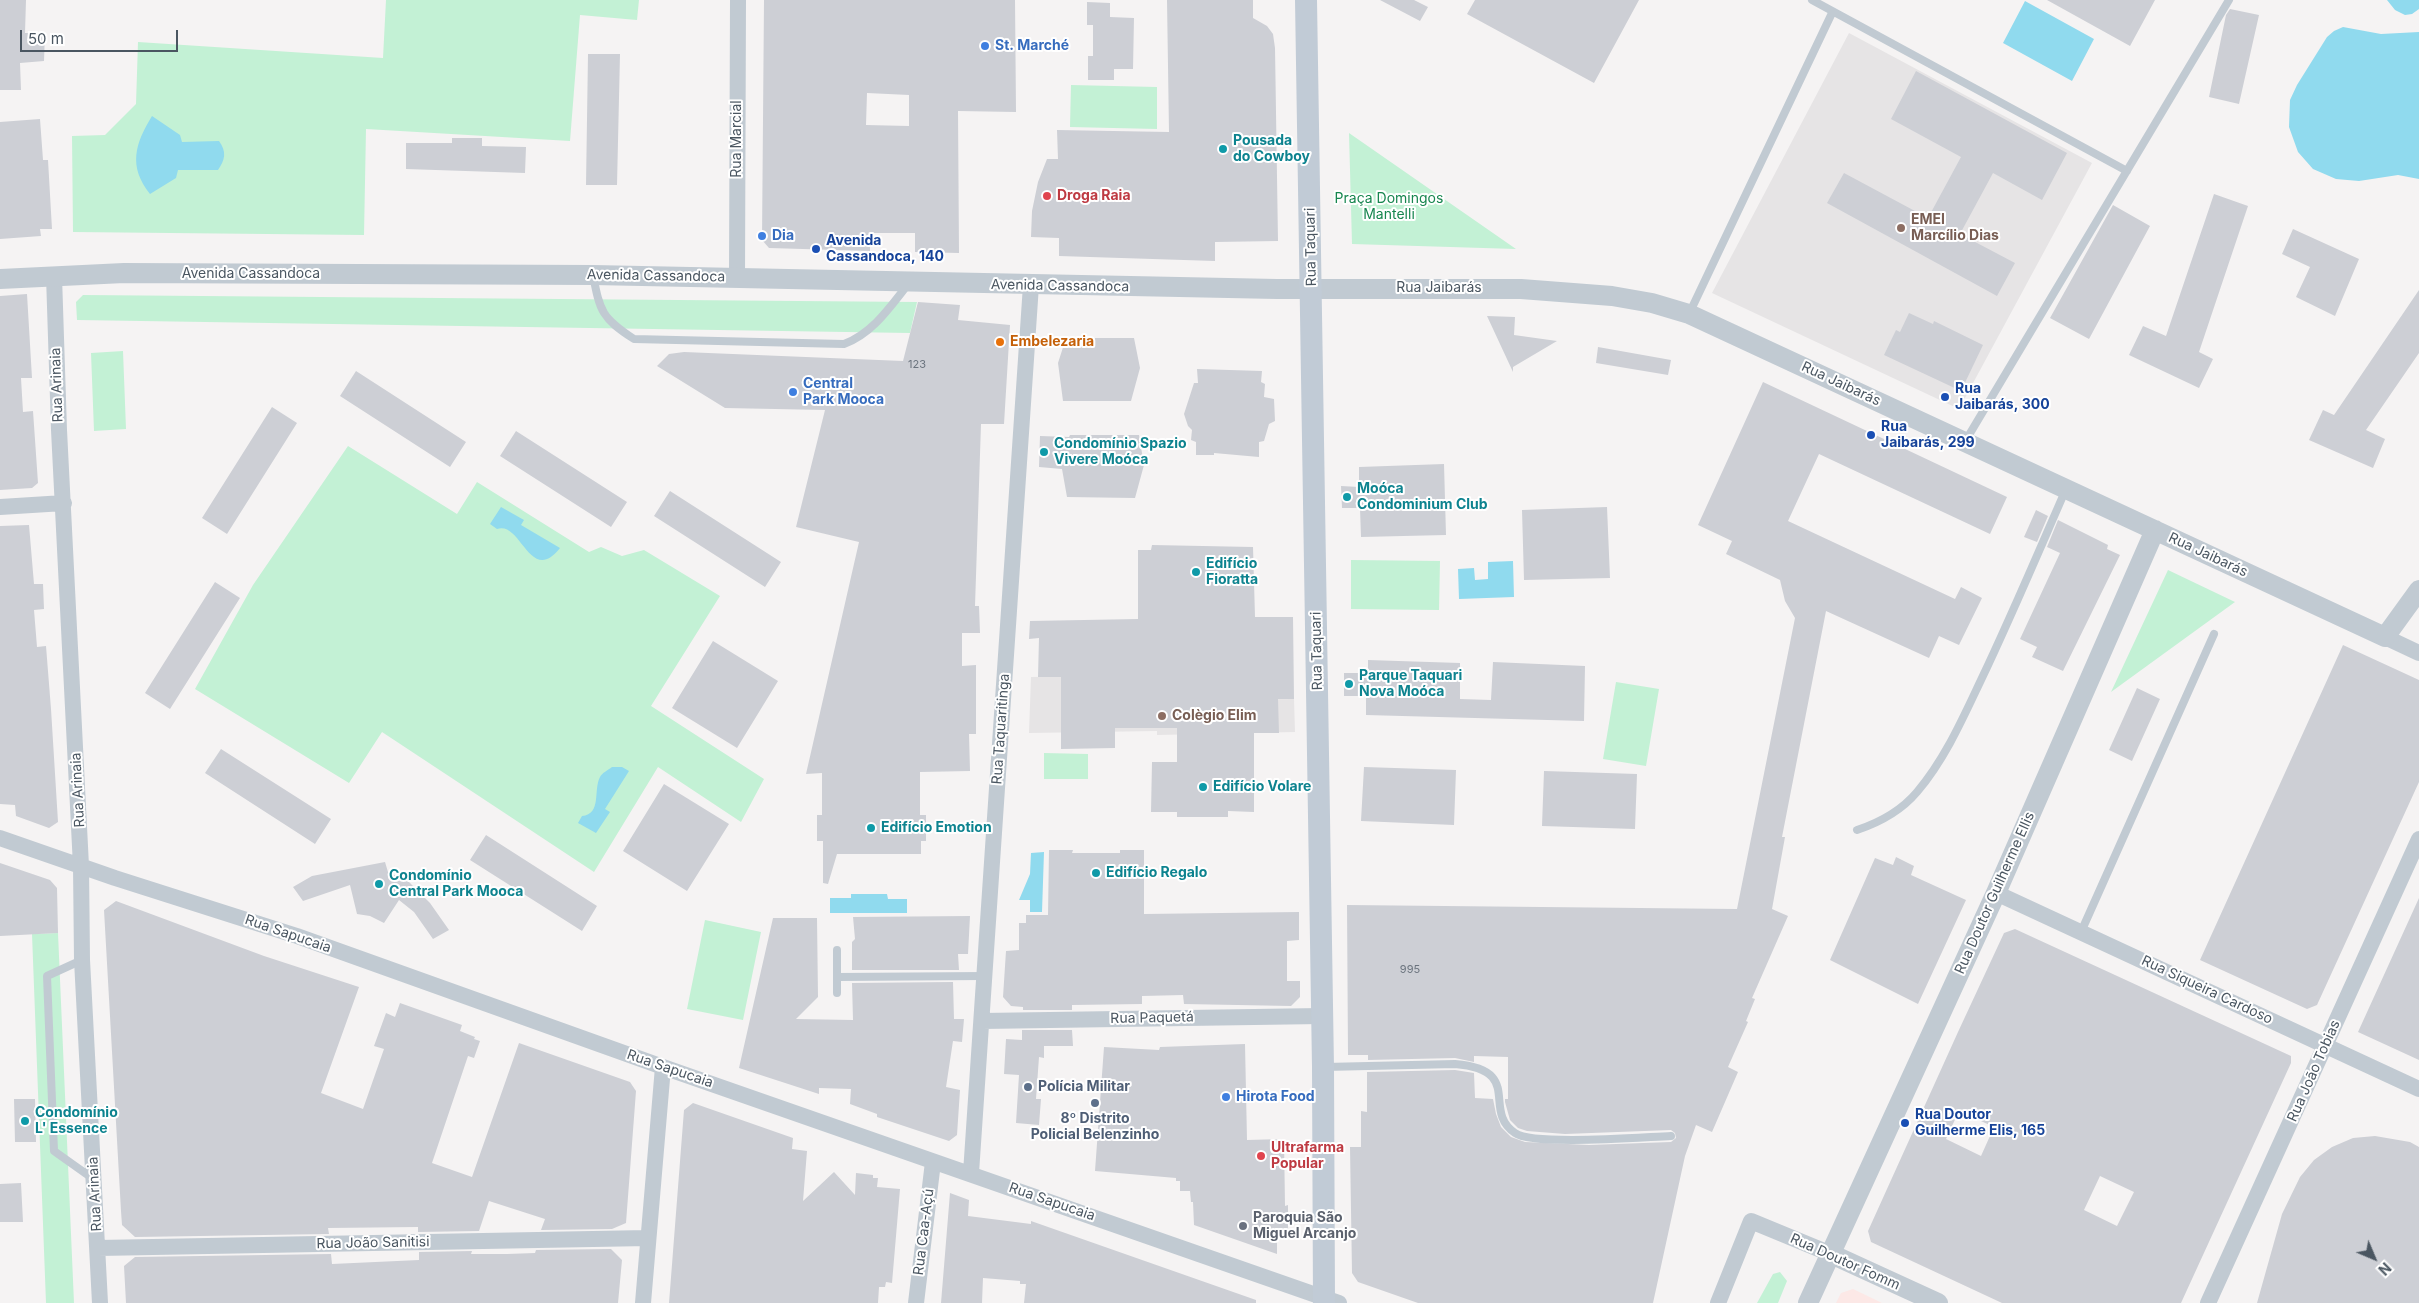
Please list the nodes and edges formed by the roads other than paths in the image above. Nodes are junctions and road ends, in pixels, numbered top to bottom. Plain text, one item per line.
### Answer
1 (738, 0) edge
2 (1306, 0) edge
3 (1812, 0) edge
4 (2229, 0) edge
5 (1832, 13) junction
6 (2127, 171) junction
7 (593, 275) junction
8 (54, 276) junction
9 (737, 277) junction
10 (0, 279) edge
11 (909, 282) junction
12 (1030, 285) junction
13 (1311, 290) junction
14 (1689, 314) junction
15 (1965, 442) junction
16 (2066, 489) junction
17 (64, 503) junction
18 (0, 507) edge
19 (2155, 530) junction
20 (2417, 598) edge
21 (2214, 634) dead end
22 (2385, 637) junction
23 (2419, 653) edge
24 (1857, 830) dead end
25 (0, 838) edge
26 (2419, 839) edge
27 (81, 866) junction
28 (1996, 893) junction
29 (2081, 932) junction
30 (837, 950) dead end
31 (82, 960) junction
32 (985, 976) junction
33 (837, 977) junction
34 (837, 993) dead end
35 (1322, 1016) junction
36 (982, 1021) junction
37 (2326, 1045) junction
38 (663, 1067) junction
39 (1323, 1067) junction
40 (2419, 1089) edge
41 (1671, 1136) dead end
42 (933, 1162) junction
43 (971, 1174) junction
44 (94, 1180) junction
45 (648, 1238) junction
46 (98, 1248) junction
47 (1831, 1254) junction
48 (1329, 1301) edge
49 (100, 1303) edge
50 (643, 1303) edge
51 (916, 1303) edge
52 (1718, 1303) edge
53 (1808, 1303) edge
54 (1938, 1303) edge
55 (2208, 1303) edge

1 - 9 street, Rua Marcial
2 - 13 main road, Rua Taquari
3 - 5 lane
4 - 6 lane
5 - 6 lane
5 - 14 lane
6 - 15 lane
7 - 8 street, Avenida Cassandoca
7 - 9 street, Avenida Cassandoca
7 - 11 lane
8 - 10 street, Avenida Cassandoca
8 - 17 street, Rua Arinaia
9 - 11 street, Avenida Cassandoca
11 - 12 street, Avenida Cassandoca
12 - 13 street, Avenida Cassandoca
12 - 32 street, Rua Taquaritinga
13 - 14 street, Rua Jaibarás
13 - 35 main road, Rua Taquari
14 - 15 street, Rua Jaibarás
15 - 16 street, Rua Jaibarás
16 - 19 street, Rua Jaibarás
16 - 24 lane
17 - 18 street
17 - 27 street, Rua Arinaia
19 - 22 street, Rua Jaibarás
19 - 28 street, Rua Doutor Guilherme Ellis
20 - 22 street
21 - 29 lane
22 - 23 street, Rua Jaibarás
25 - 27 street, Rua Sapucaia
26 - 37 street, Rua João Tobias
27 - 31 street, Rua Arinaia
27 - 38 street, Rua Sapucaia
28 - 29 street, Rua Siqueira Cardoso
28 - 47 street, Rua Doutor Guilherme Ellis
29 - 37 street, Rua Siqueira Cardoso
30 - 33 lane
31 - 44 street, Rua Arinaia
31 - 44 lane
32 - 33 lane
32 - 36 street, Rua Taquaritinga
33 - 34 lane
35 - 36 street, Rua Paquetá
35 - 39 main road, Rua Taquari
36 - 43 street, Rua Taquaritinga
37 - 40 street, Rua Siqueira Cardoso
37 - 55 street, Rua João Tobias
38 - 42 street, Rua Sapucaia
38 - 45 street
39 - 41 lane
39 - 48 main road, Rua Taquari
42 - 43 street, Rua Sapucaia
42 - 51 street, Rua Caa-Açú
43 - 48 street, Rua Sapucaia
44 - 46 street, Rua Arinaia
45 - 46 street, Rua João Sanitisi
45 - 50 street
46 - 49 street, Rua Arinaia
47 - 52 street, Rua Doutor Fomm
47 - 53 street, Rua Doutor Guilherme Ellis
47 - 54 street, Rua Doutor Fomm

